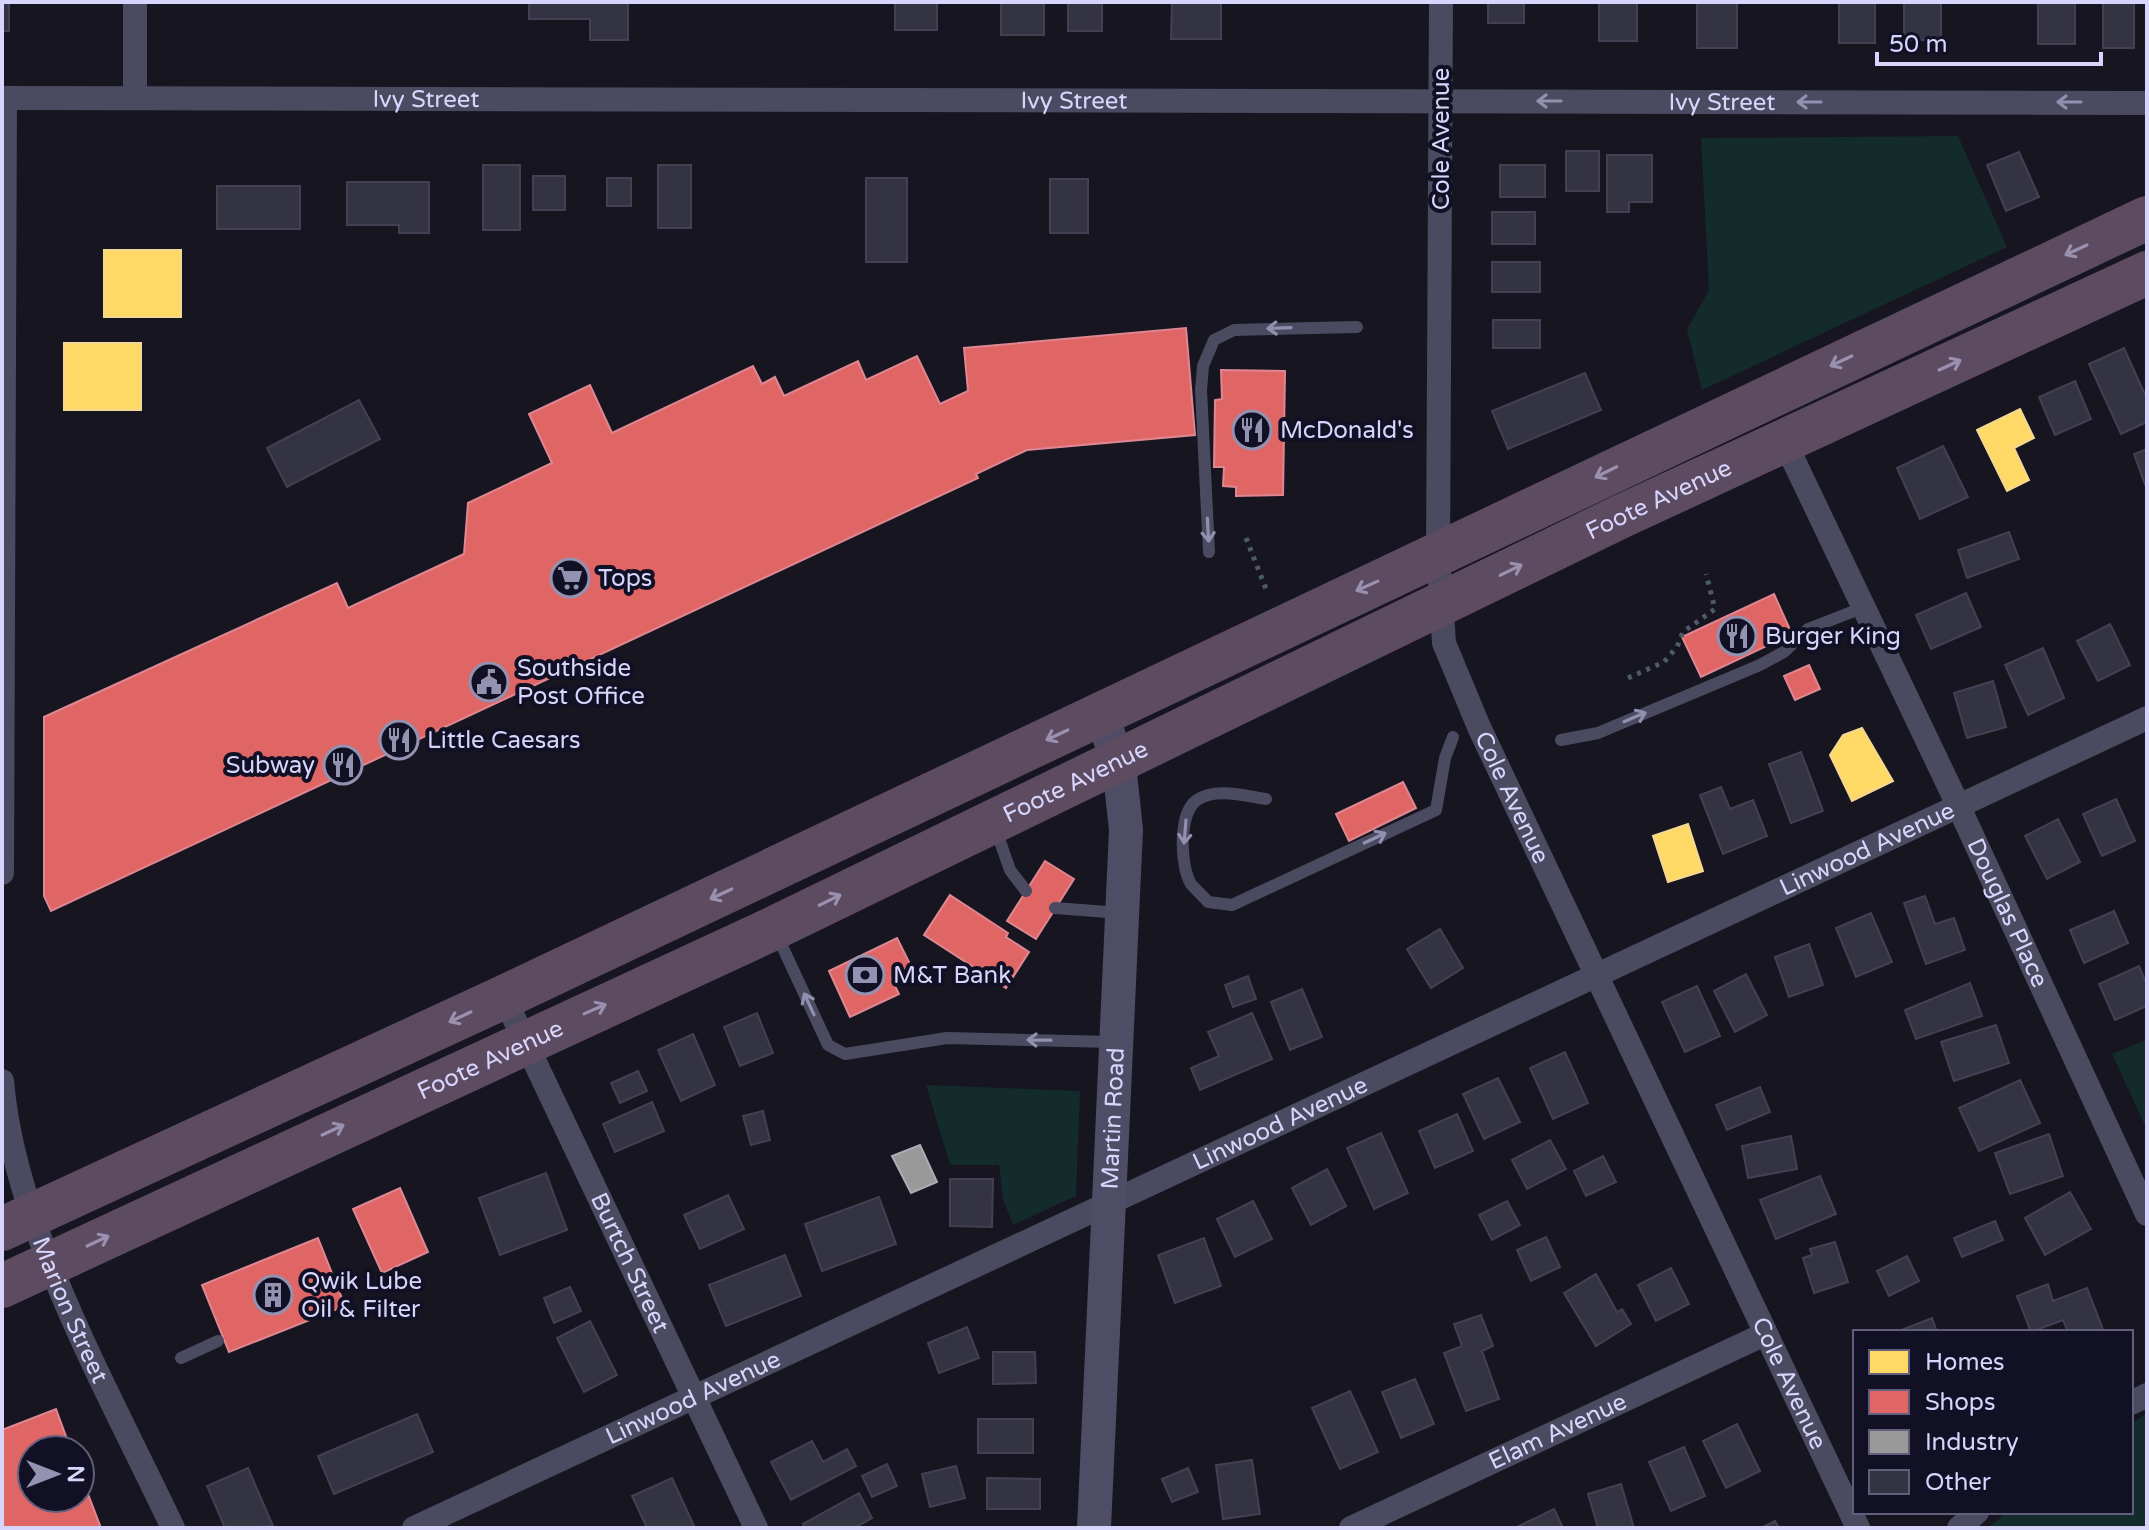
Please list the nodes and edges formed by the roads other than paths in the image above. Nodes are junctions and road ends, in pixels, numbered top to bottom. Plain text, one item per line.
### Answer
1 (135, 2) edge
2 (1441, 2) edge
3 (135, 96) junction
4 (3, 98) edge
5 (1441, 100) junction
6 (2147, 103) edge
7 (2147, 218) edge
8 (2147, 273) edge
9 (1357, 327) dead end
10 (1765, 397) junction
11 (1784, 443) junction
12 (1209, 552) dead end
13 (1438, 554) junction
14 (1441, 603) junction
15 (1862, 608) junction
16 (1101, 714) junction
17 (2147, 718) edge
18 (1453, 737) dead end
19 (1561, 740) dead end
20 (1119, 764) junction
21 (1266, 799) dead end
22 (1958, 805) junction
23 (994, 823) junction
24 (2, 873) edge
25 (1026, 891) dead end
26 (1055, 908) dead end
27 (1123, 913) junction
28 (774, 928) junction
29 (1597, 973) junction
30 (504, 997) junction
31 (524, 1041) junction
32 (1117, 1042) junction
33 (2, 1081) edge
34 (1109, 1204) junction
35 (2147, 1214) edge
36 (17, 1222) edge
37 (52, 1262) junction
38 (2, 1286) edge
39 (1765, 1334) junction
40 (218, 1341) dead end
41 (181, 1358) dead end
42 (694, 1397) junction
43 (1975, 1514) edge
44 (173, 1528) edge
45 (414, 1528) edge
46 (756, 1528) edge
47 (1094, 1528) edge
48 (1351, 1528) edge
49 (1858, 1528) edge
50 (1959, 1528) edge

1 - 3 street
2 - 5 street, Cole Avenue
3 - 4 street, Ivy Street
3 - 5 street, Ivy Street
4 - 24 street
6 -> 5 street, Ivy Street
5 - 13 street, Cole Avenue
7 -> 10 highway, Foote Avenue
11 -> 8 highway, Foote Avenue
9 -> 12 lane
10 - 11 street, Douglas Place
10 -> 13 highway, Foote Avenue
14 -> 11 highway, Foote Avenue
11 - 15 street, Douglas Place
13 - 14 street, Cole Avenue
13 -> 16 highway, Foote Avenue
14 - 20 highway, Foote Avenue
14 - 29 street, Cole Avenue
19 -> 15 lane
15 - 22 street, Douglas Place
16 - 20 street, Martin Road
16 -> 30 highway, Foote Avenue
17 - 22 street, Linwood Avenue
21 -> 18 lane
20 - 23 highway, Foote Avenue
20 - 27 street, Martin Road
22 - 29 street, Linwood Avenue
22 - 35 street, Douglas Place
23 - 25 lane
28 -> 23 highway, Foote Avenue
26 - 27 lane
27 - 32 street, Martin Road
31 -> 28 highway, Foote Avenue
32 -> 28 lane
29 - 34 street, Linwood Avenue
29 - 39 street, Cole Avenue
30 - 31 street, Burtch Street
30 -> 36 highway, Foote Avenue
37 -> 31 highway, Foote Avenue
31 - 42 street, Burtch Street
32 - 34 street, Martin Road
33 - 36 street, Marion Street
34 - 42 street, Linwood Avenue
34 - 47 street, Martin Road
36 - 37 street, Marion Street
37 - 38 highway, Foote Avenue
37 - 44 street, Marion Street
39 - 48 street, Elam Avenue
39 - 49 street, Cole Avenue
40 - 41 lane
42 - 45 street, Linwood Avenue
42 - 46 street, Burtch Street
43 - 50 street

